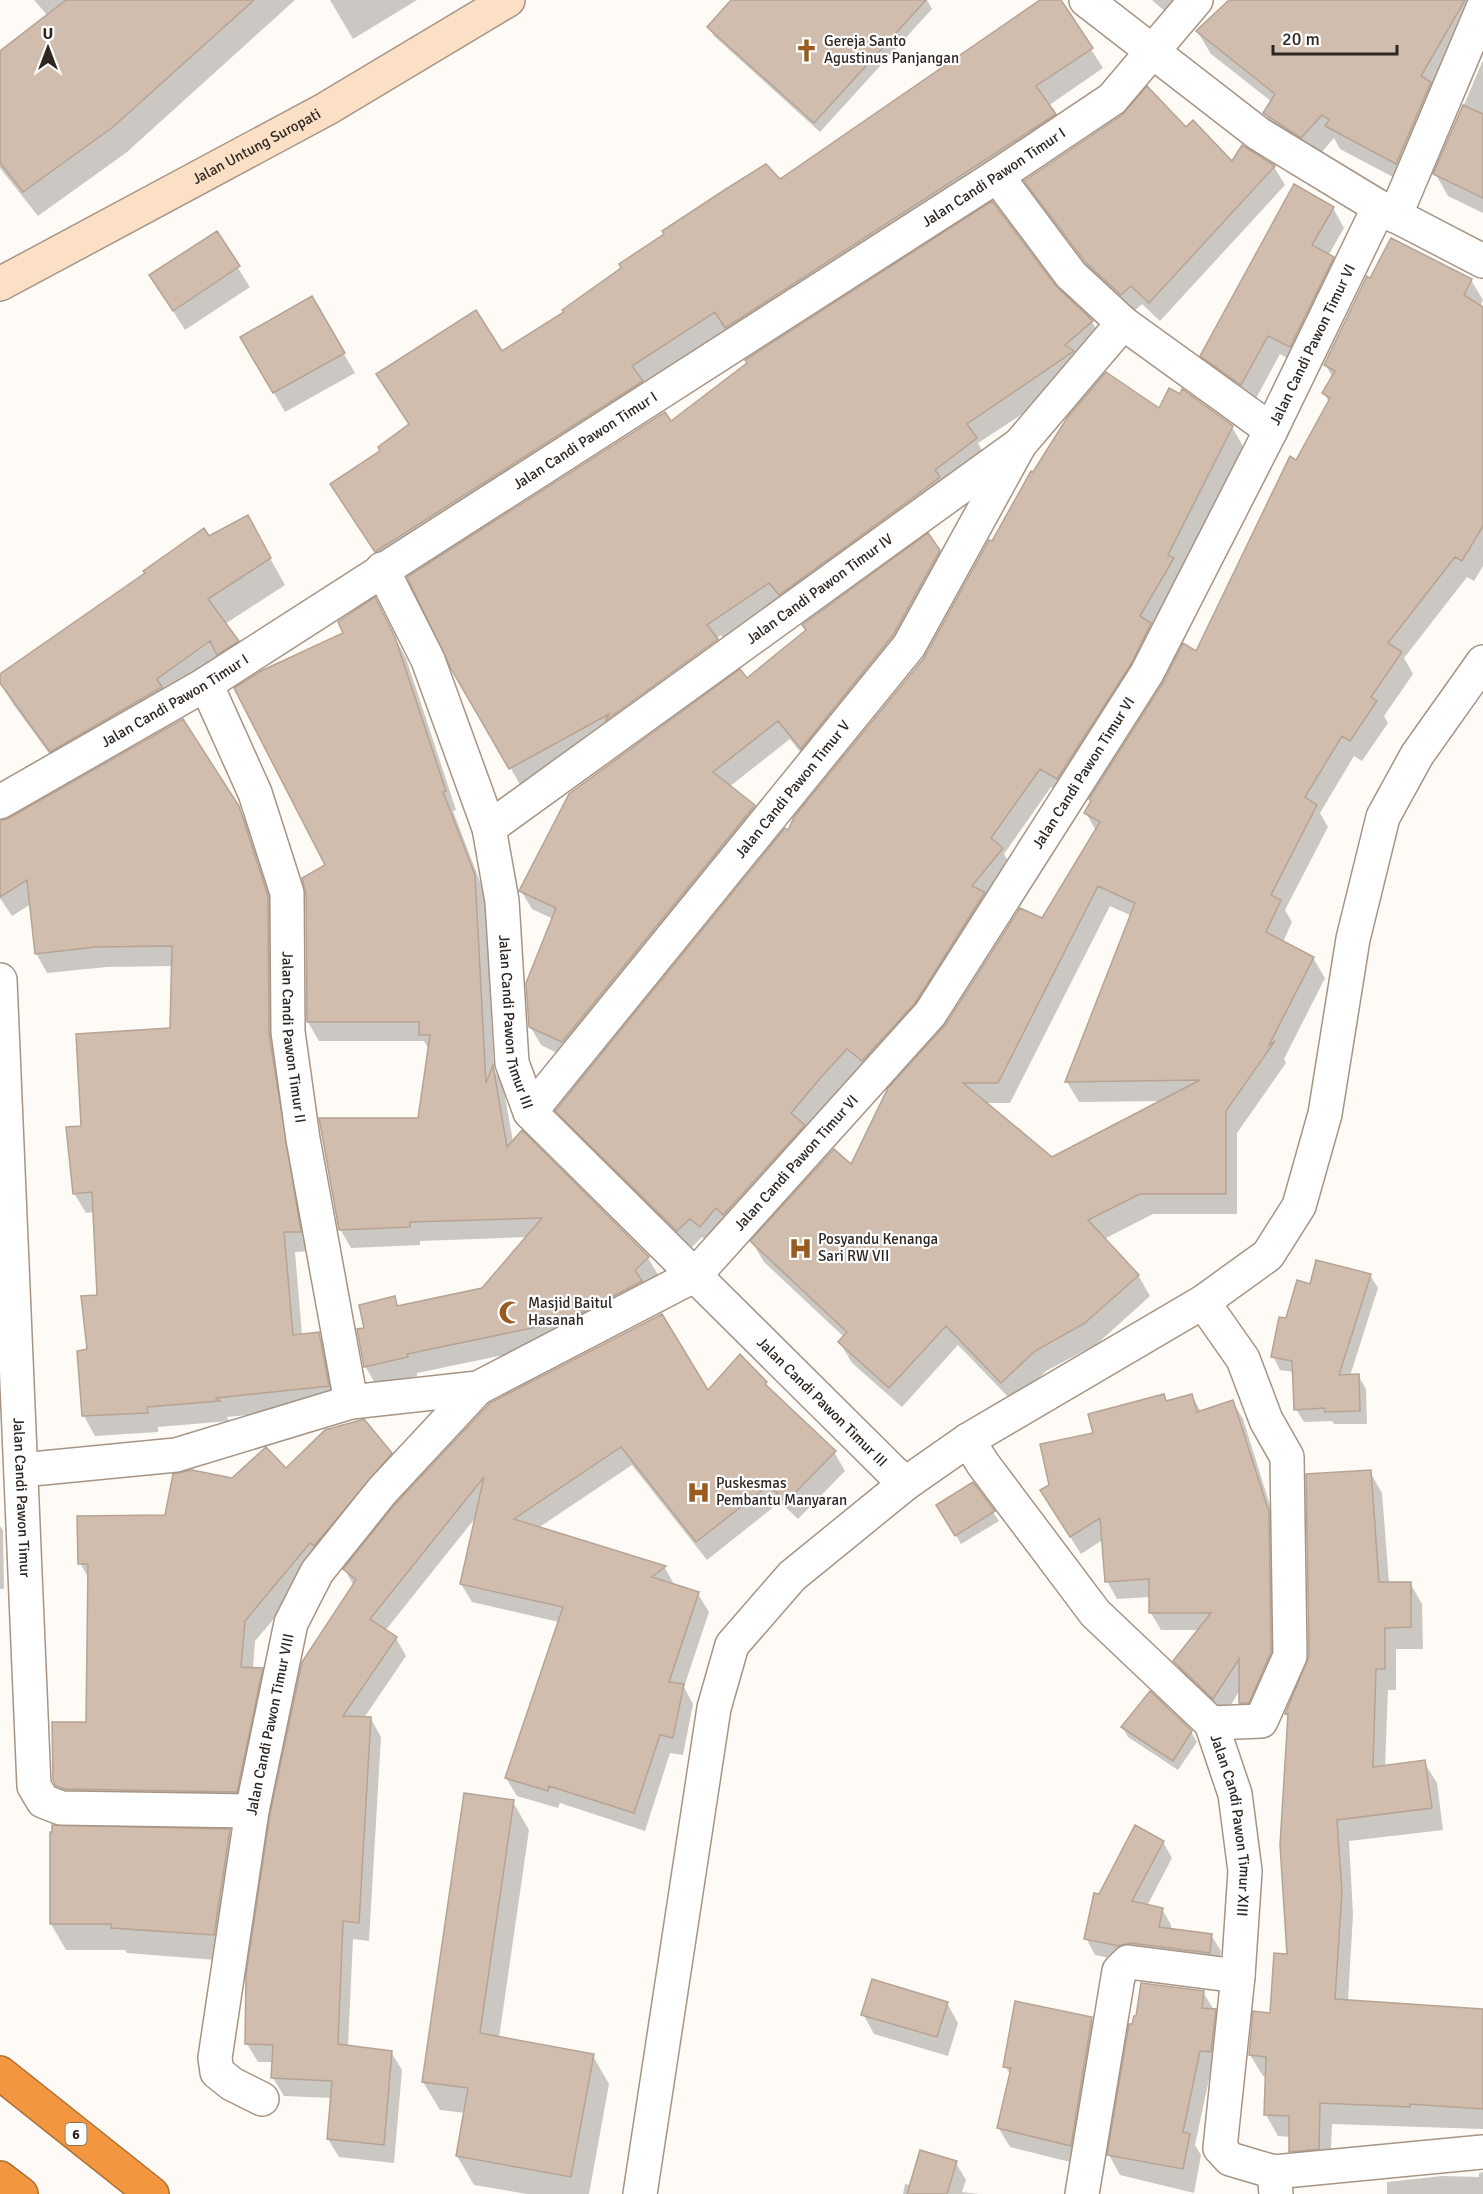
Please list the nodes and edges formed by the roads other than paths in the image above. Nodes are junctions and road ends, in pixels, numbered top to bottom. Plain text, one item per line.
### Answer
1 (508, 0) edge
2 (1086, 0) edge
3 (1196, 0) edge
4 (1483, 8) edge
5 (1151, 52) junction
6 (997, 176) junction
7 (1387, 212) junction
8 (1483, 261) edge
9 (0, 284) edge
10 (1123, 323) junction
11 (1271, 430) junction
12 (1020, 444) junction
13 (382, 569) junction
14 (1483, 662) edge
15 (206, 684) junction
16 (0, 802) edge
17 (489, 828) junction
18 (1, 984) edge
19 (530, 1112) junction
20 (695, 1275) junction
21 (1203, 1302) junction
22 (478, 1388) junction
23 (351, 1402) junction
24 (969, 1440) junction
25 (22, 1470) junction
26 (905, 1484) junction
27 (1211, 1723) junction
28 (252, 1811) junction
29 (1238, 1976) junction
30 (0, 2073) edge
31 (262, 2099) dead end
32 (1483, 2152) edge
33 (0, 2178) edge
34 (1275, 2183) edge
35 (21, 2194) edge
36 (152, 2194) edge
37 (640, 2194) edge
38 (1082, 2194) edge

1 - 9 main road, Jalan Untung Suropati
2 - 5 street
3 - 5 street, Jalan Candi Pawon Timur I
4 - 7 street, Jalan Candi Pawon Timur VI
5 - 6 street, Jalan Candi Pawon Timur I
5 - 7 street
6 - 10 street
6 - 13 street, Jalan Candi Pawon Timur I
7 - 8 street
7 - 11 street, Jalan Candi Pawon Timur VI
10 - 11 street
10 - 12 street, Jalan Candi Pawon Timur IV
11 - 20 street, Jalan Candi Pawon Timur VI
12 - 17 street, Jalan Candi Pawon Timur IV
12 - 19 street, Jalan Candi Pawon Timur V
13 - 15 street, Jalan Candi Pawon Timur I
13 - 17 street, Jalan Candi Pawon Timur III
14 - 21 street
15 - 16 street, Jalan Candi Pawon Timur I
15 - 23 street, Jalan Candi Pawon Timur II
17 - 19 street, Jalan Candi Pawon Timur III
18 - 25 street, Jalan Candi Pawon Timur
19 - 20 street, Jalan Candi Pawon Timur III
20 - 22 street, Jalan Candi Pawon Timur VIII
20 - 26 street, Jalan Candi Pawon Timur III
21 - 24 street
21 - 27 street
22 - 23 street, Jalan Candi Pawon Timur VIII
22 - 28 street, Jalan Candi Pawon Timur VIII
23 - 25 street, Jalan Candi Pawon Timur VIII
24 - 26 street
24 - 27 street, Jalan Candi Pawon Timur XIII
25 - 28 street, Jalan Candi Pawon Timur
26 - 37 street
27 - 29 street, Jalan Candi Pawon Timur XIII
28 - 31 street, Jalan Candi Pawon Timur VIII
29 - 34 street, Jalan Candi Pawon Timur XIII
29 - 38 street
30 - 36 highway, 6
32 - 34 street
33 - 35 highway

